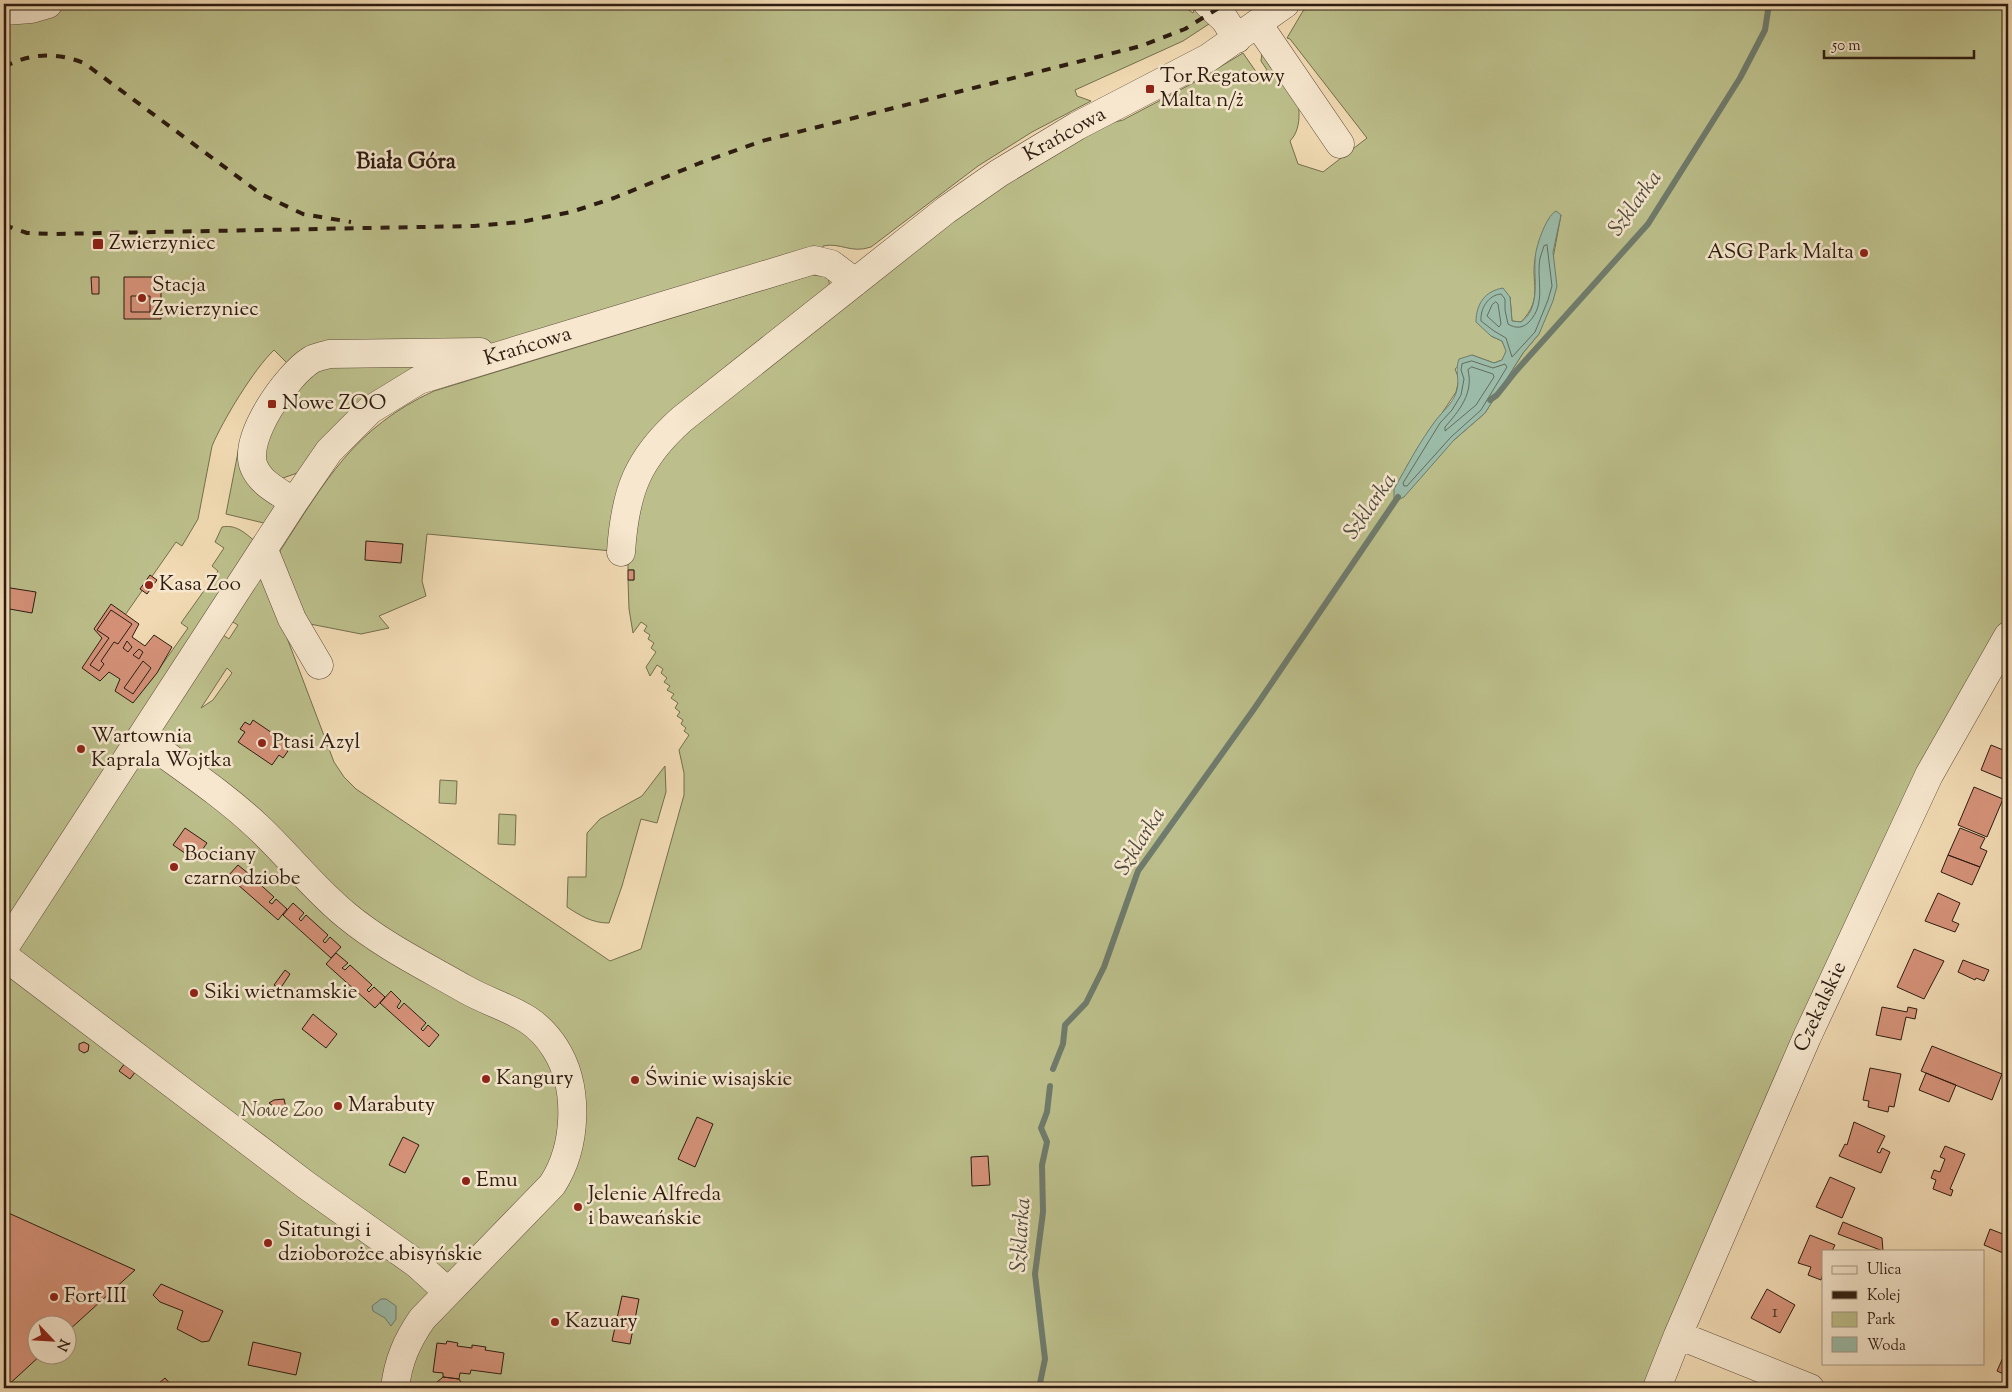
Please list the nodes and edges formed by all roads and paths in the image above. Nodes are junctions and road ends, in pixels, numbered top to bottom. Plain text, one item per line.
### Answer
1 (48, 4) edge
2 (1208, 4) edge
3 (1285, 4) edge
4 (4, 12) edge
5 (1248, 32) junction
6 (1340, 144) dead end
7 (855, 282) junction
8 (505, 352) junction
9 (294, 502) junction
10 (264, 550) junction
11 (621, 552) dead end
12 (2008, 636) edge
13 (319, 665) dead end
14 (141, 737) junction
15 (4, 948) edge
16 (4, 956) edge
17 (448, 1292) junction
18 (1678, 1335) junction
19 (395, 1388) edge
20 (1657, 1388) edge
21 (1810, 1388) edge

1 - 4 street
2 - 5 street
3 - 5 street, Krańcowa
5 - 6 street
5 - 7 street, Krańcowa
7 - 8 street, Krańcowa
7 - 11 street, Krańcowa
8 - 9 street, Krańcowa
8 - 9 street
9 - 10 street, Krańcowa
10 - 13 street
10 - 14 street, Krańcowa
12 - 18 street, Czekalskie
14 - 15 street, Krańcowa
14 - 17 street
16 - 17 street
17 - 19 street
18 - 20 street, Czekalskie
18 - 21 street

